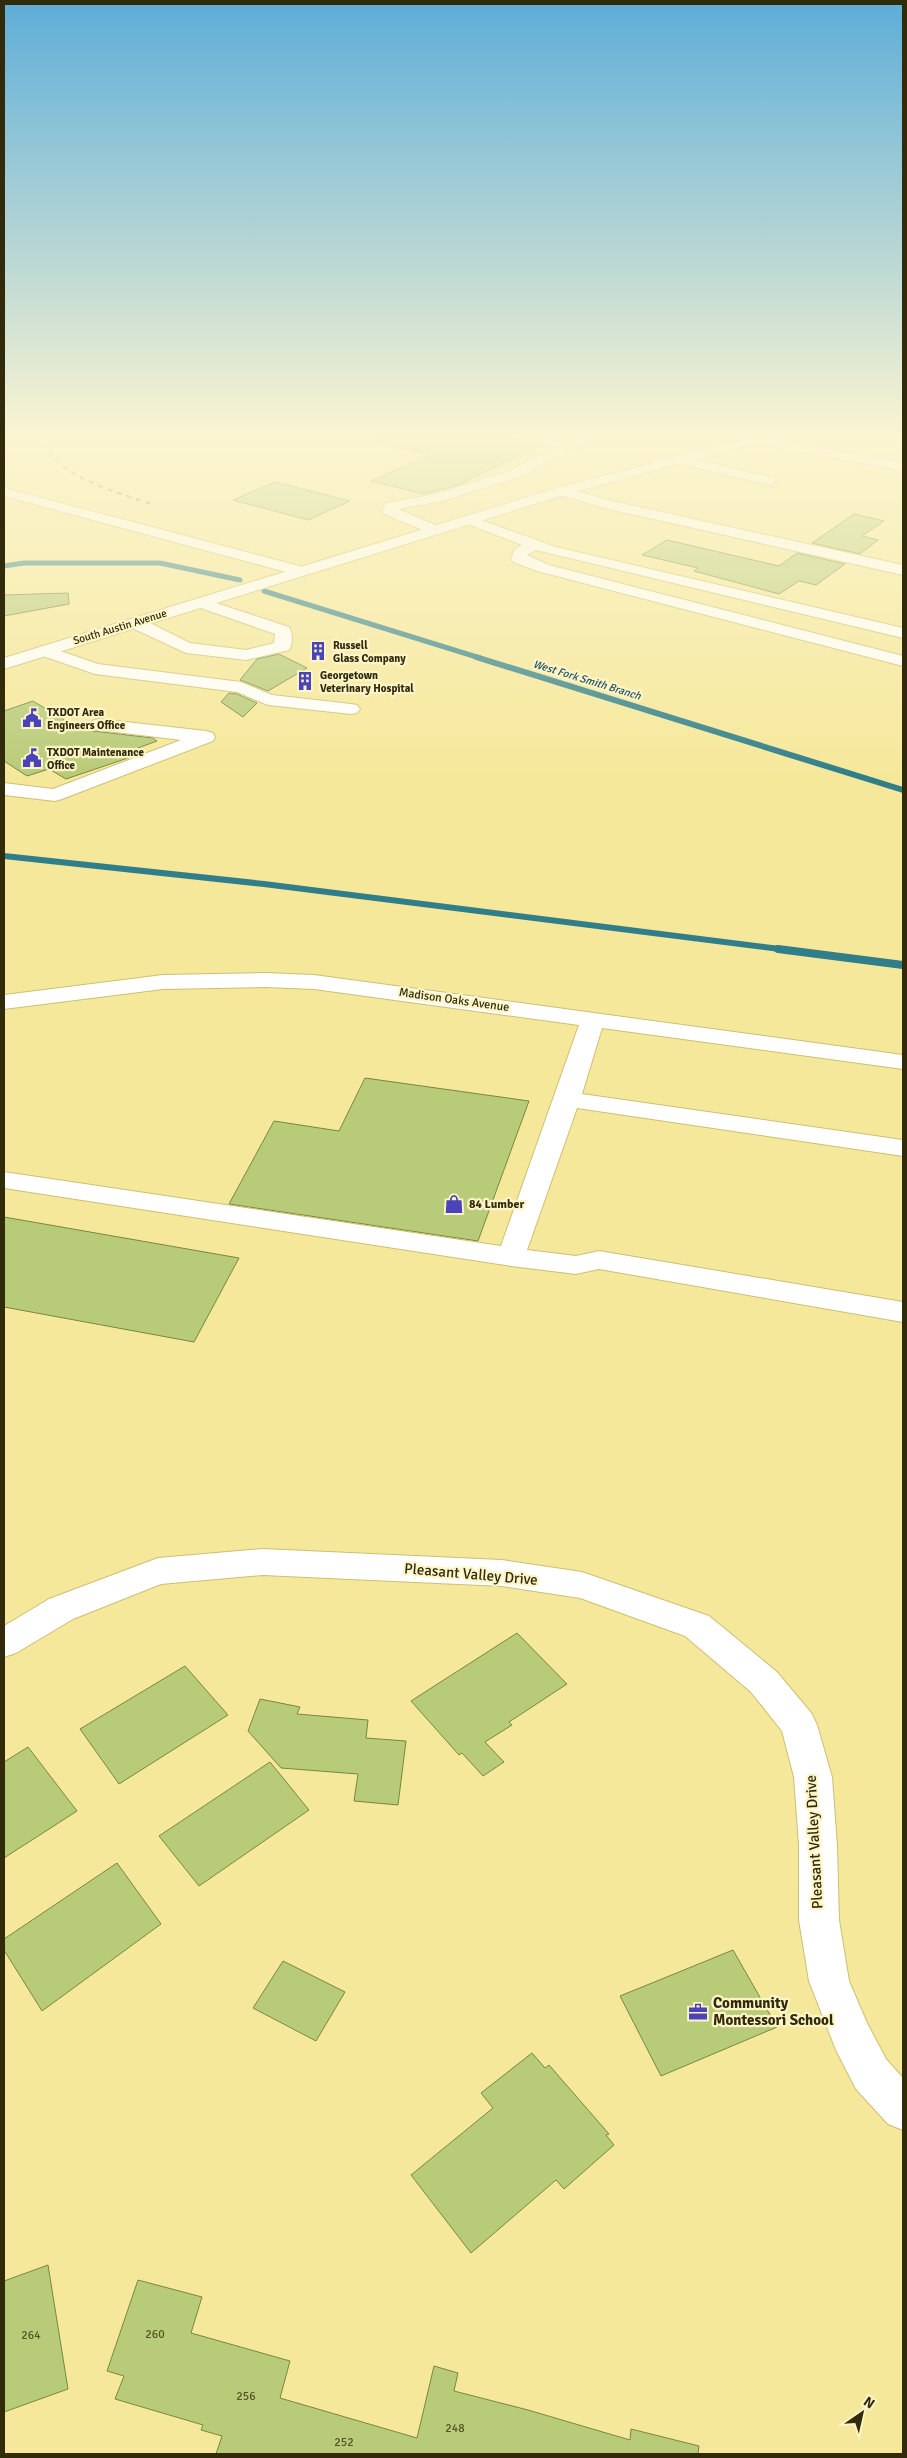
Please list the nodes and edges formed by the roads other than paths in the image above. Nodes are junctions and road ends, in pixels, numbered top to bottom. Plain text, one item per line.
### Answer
1 (213, 548) edge
2 (377, 548) edge
3 (528, 548) edge
4 (545, 548) edge
5 (802, 548) edge
6 (903, 570) edge
7 (301, 571) junction
8 (201, 603) junction
9 (136, 622) junction
10 (903, 633) edge
11 (46, 651) junction
12 (903, 661) edge
13 (4, 664) edge
14 (351, 709) dead end
15 (99, 725) dead end
16 (4, 789) edge
17 (4, 1002) edge
18 (593, 1019) junction
19 (903, 1062) edge
20 (566, 1099) junction
21 (903, 1148) edge
22 (4, 1180) edge
23 (511, 1257) junction
24 (903, 1312) edge
25 (4, 1642) edge
26 (903, 2109) edge

1 - 7 street
2 - 7 street, South Austin Avenue
3 - 12 street
4 - 10 street
5 - 6 street
7 - 8 street, South Austin Avenue
8 - 9 street, South Austin Avenue
8 - 9 street
9 - 11 street, South Austin Avenue
11 - 13 street, South Austin Avenue
11 - 14 street
15 - 16 street
17 - 18 street, Madison Oaks Avenue
18 - 19 street, Madison Oaks Avenue
18 - 20 street
20 - 21 street
20 - 23 street
22 - 23 street
23 - 24 street
25 - 26 street, Pleasant Valley Drive

